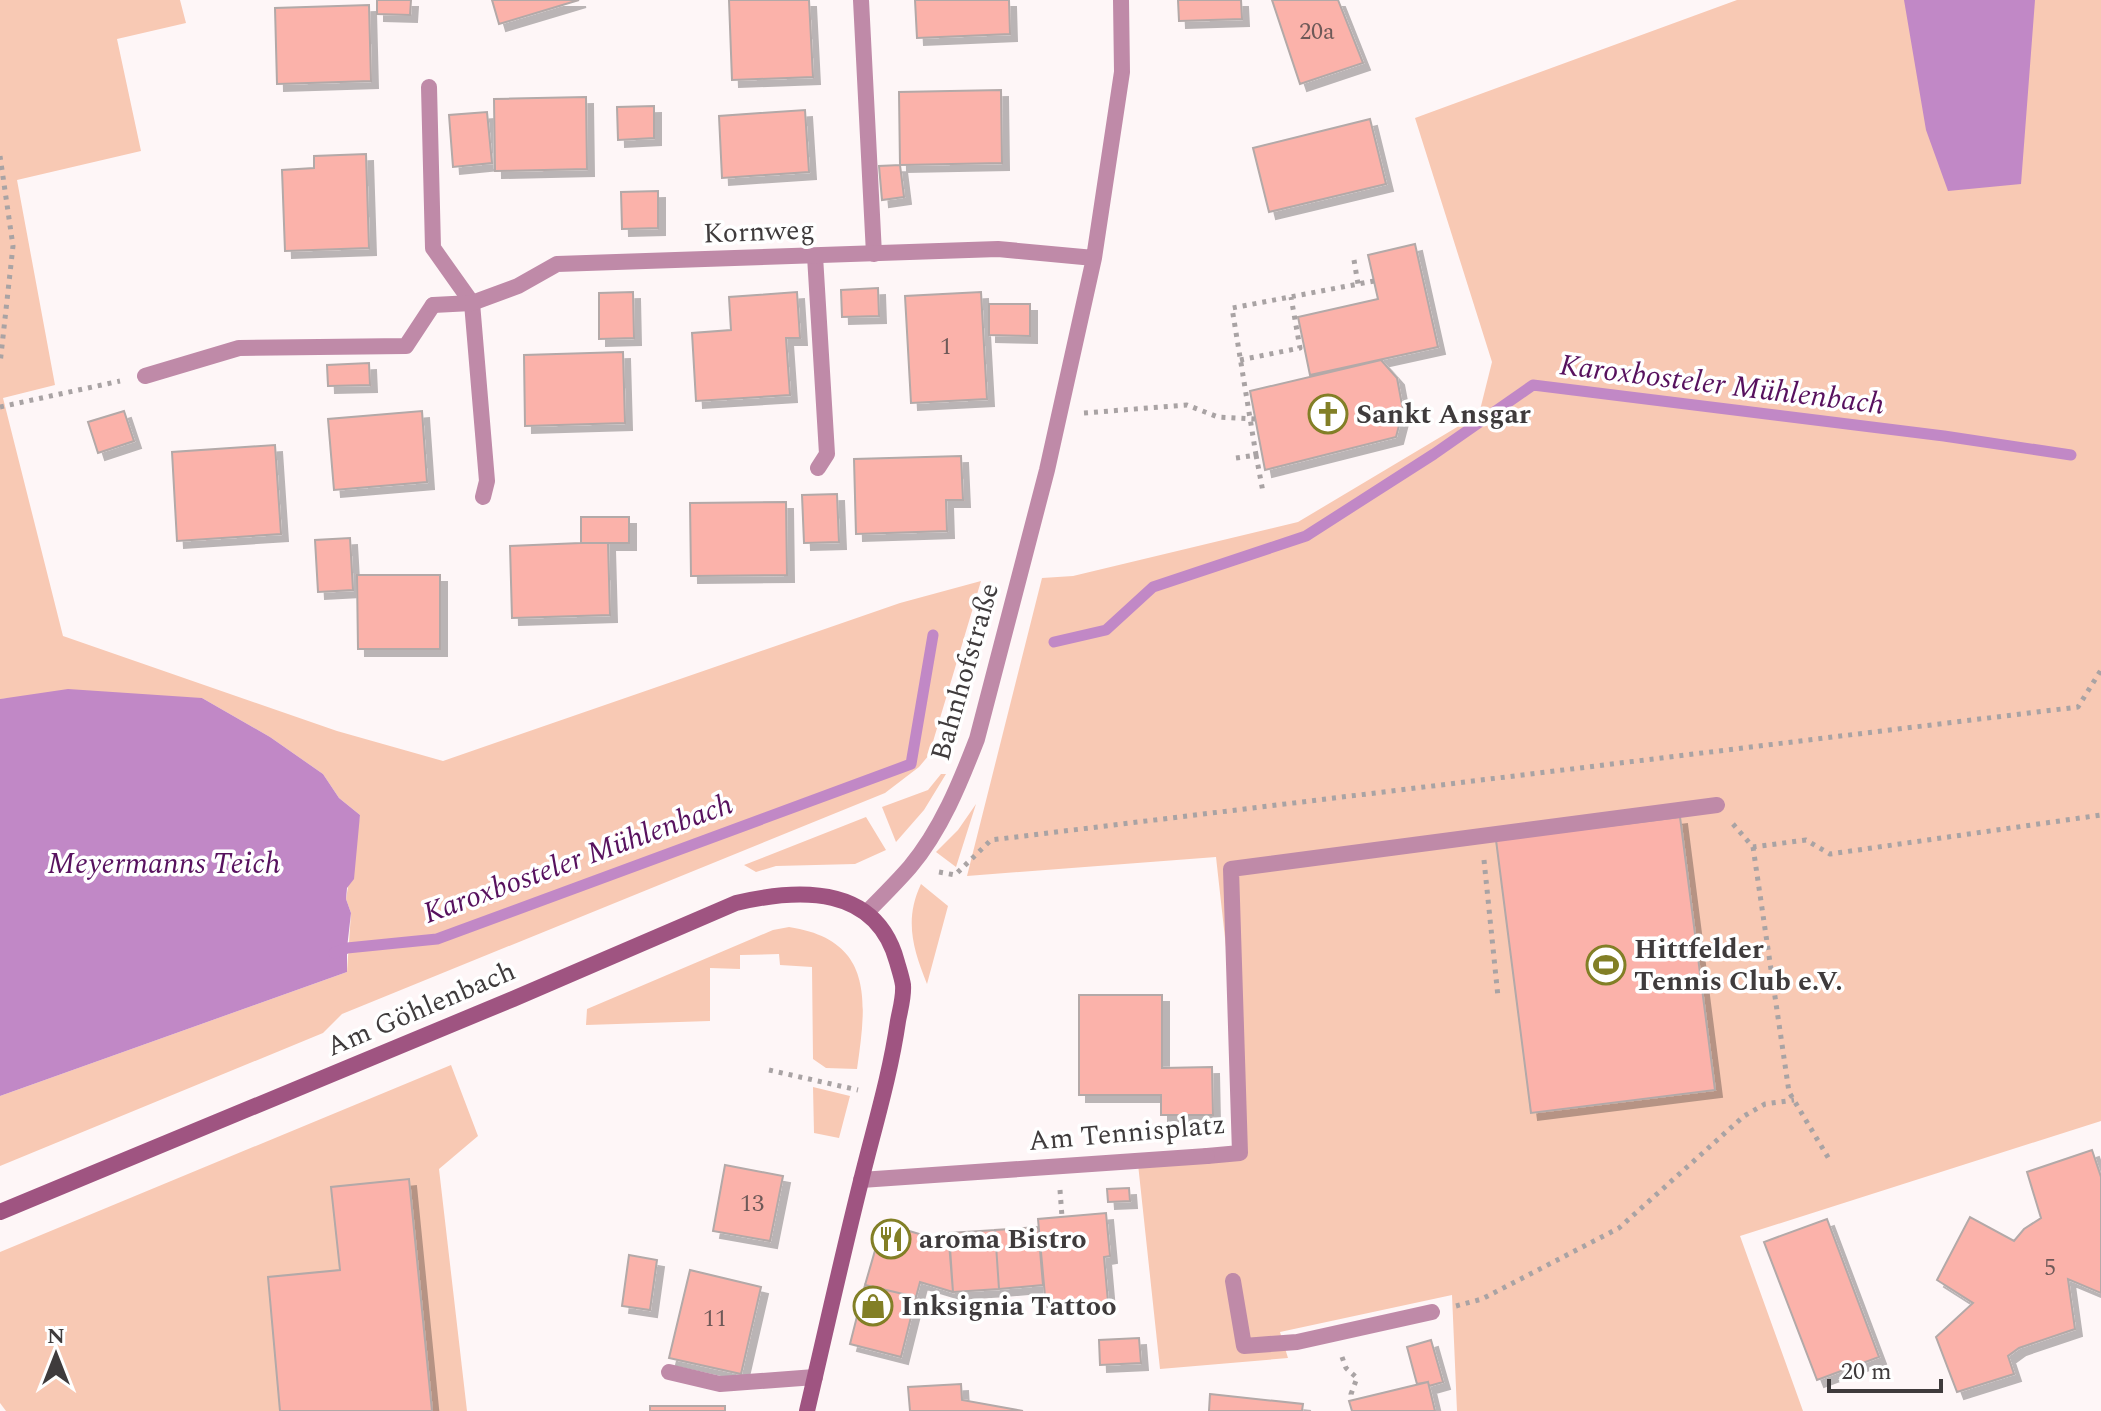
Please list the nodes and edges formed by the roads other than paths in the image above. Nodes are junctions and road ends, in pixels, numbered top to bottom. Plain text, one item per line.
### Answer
1 (861, 0) edge
2 (1121, 0) edge
3 (429, 87) dead end
4 (874, 254) junction
5 (815, 256) junction
6 (1094, 258) junction
7 (472, 303) junction
8 (145, 376) road end
9 (818, 468) dead end
10 (483, 497) dead end
11 (1717, 805) road end
12 (866, 913) junction
13 (861, 1180) junction
14 (0, 1212) edge
15 (1233, 1281) dead end
16 (1432, 1312) road end
17 (669, 1372) dead end
18 (815, 1377) junction
19 (807, 1411) edge

1 - 4 street
2 - 6 street, Bahnhofstraße
3 - 7 street
4 - 5 street, Kornweg
4 - 6 street, Kornweg
5 - 7 street, Kornweg
5 - 9 street
6 - 12 street, Bahnhofstraße
7 - 8 street, Kornweg
7 - 10 street
11 - 13 street, Am Tennisplatz
12 - 13 street
12 - 14 street, Am Göhlenbach
13 - 18 street
15 - 16 street
17 - 18 street
18 - 19 street

